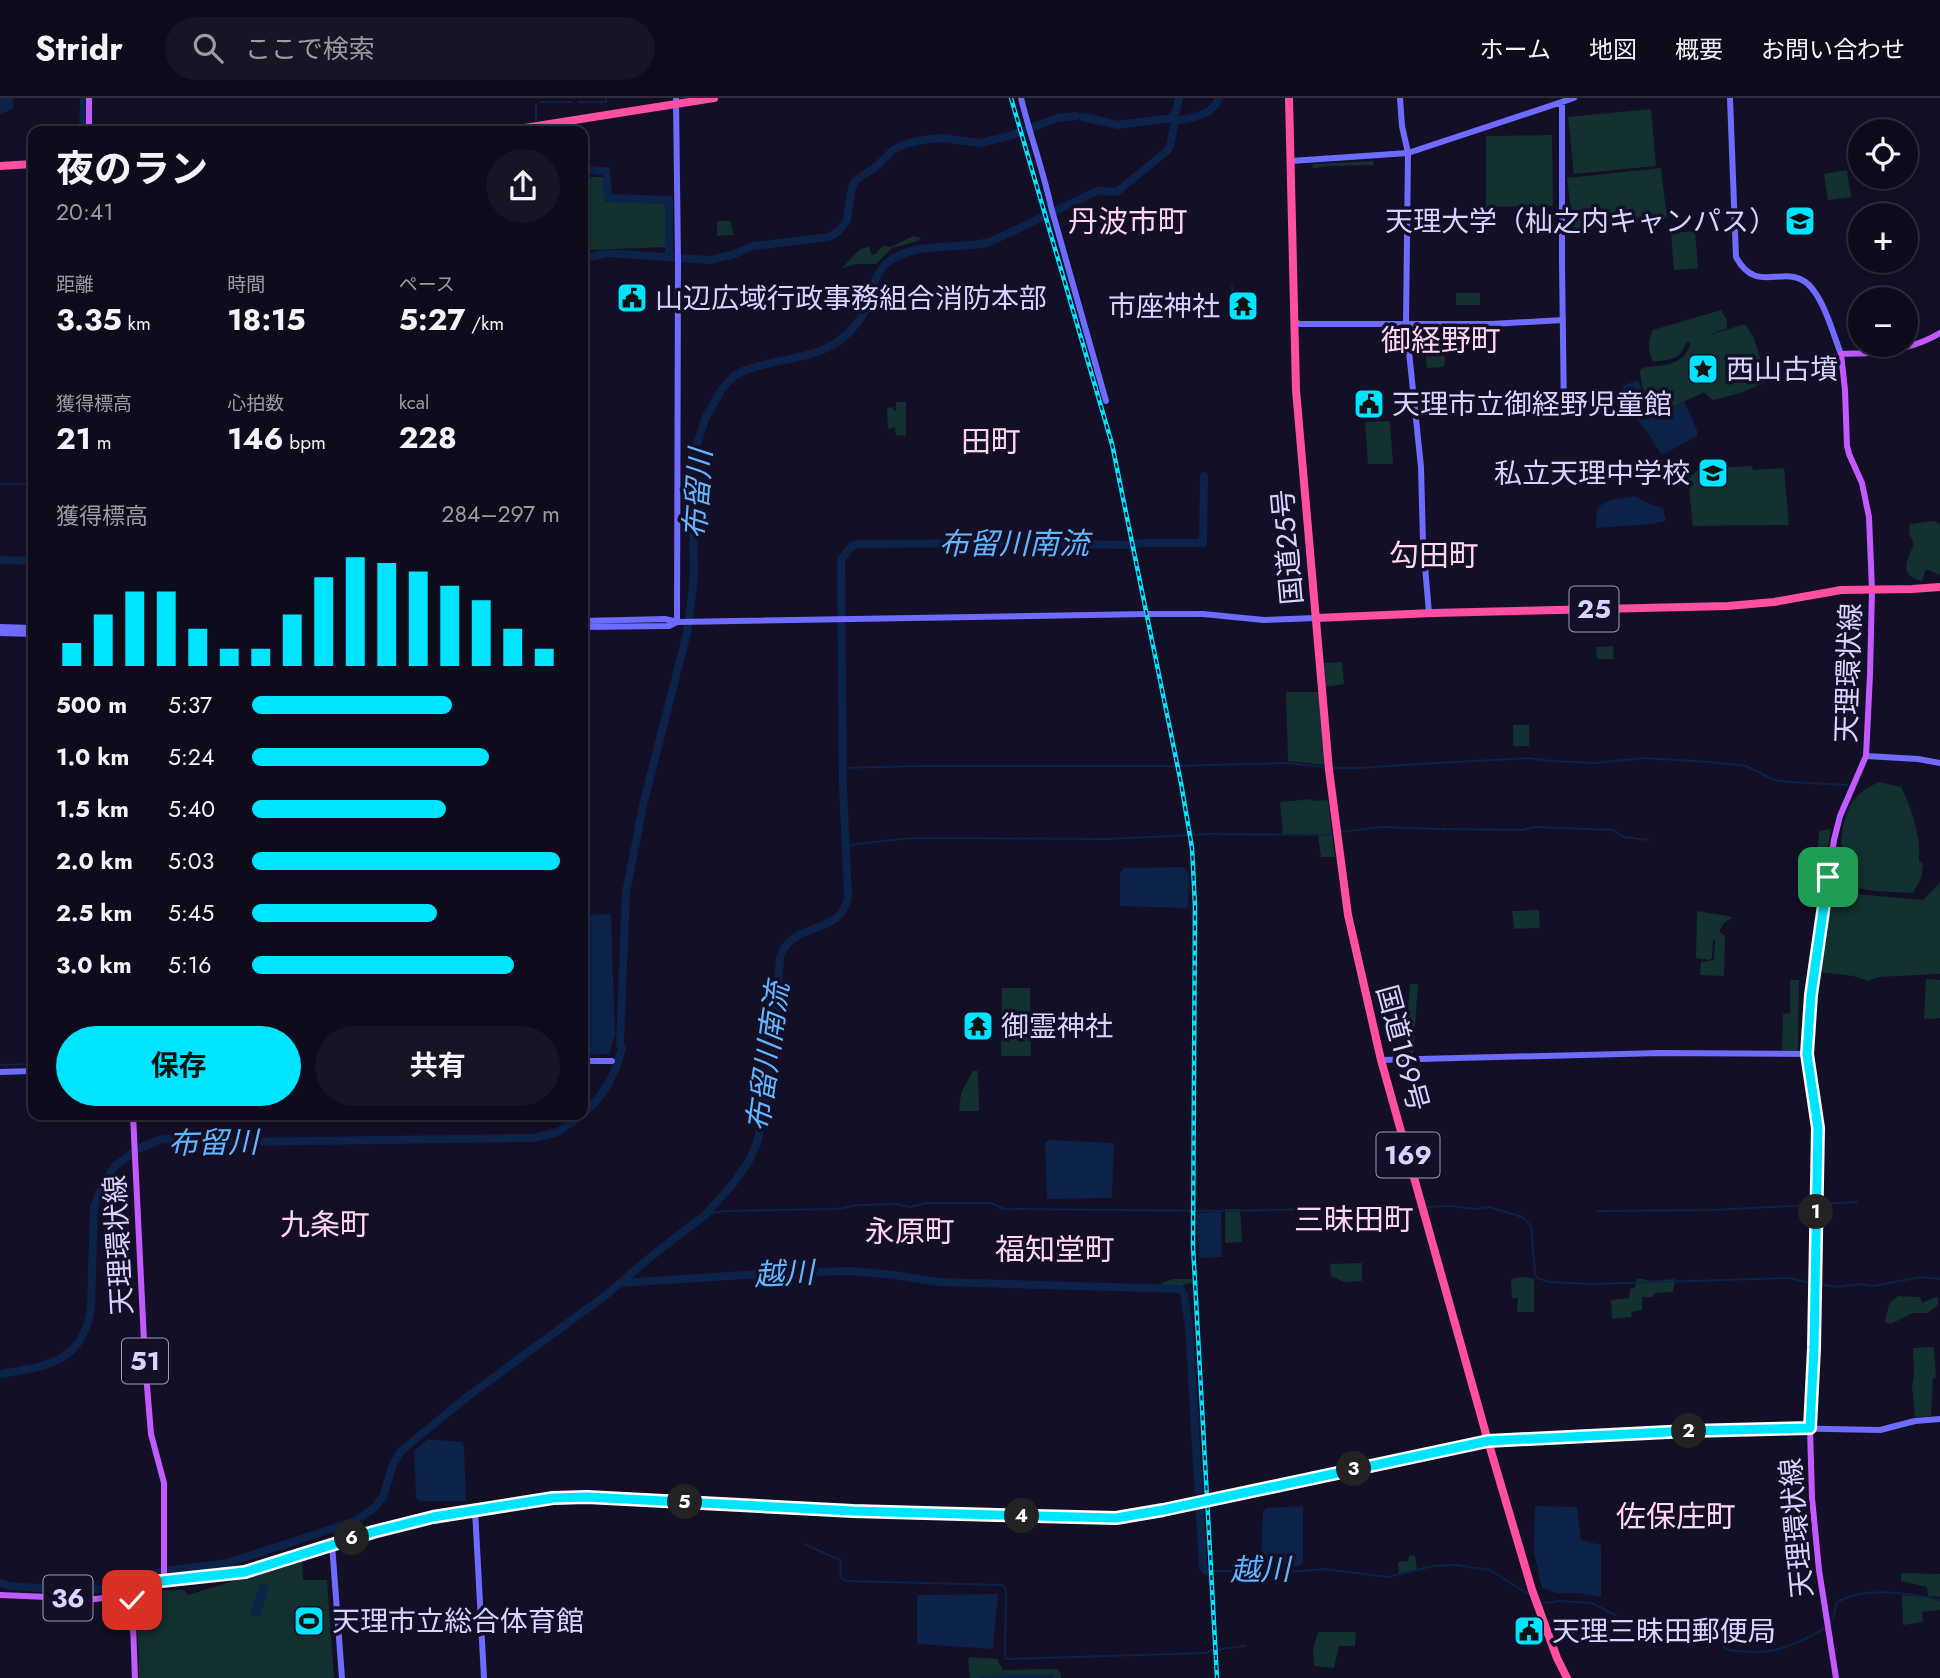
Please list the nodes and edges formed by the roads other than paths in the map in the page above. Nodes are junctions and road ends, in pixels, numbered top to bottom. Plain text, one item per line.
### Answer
1 (89, 98) edge
2 (714, 98) edge
3 (1021, 98) edge
4 (1289, 98) edge
5 (1400, 98) edge
6 (1574, 98) edge
7 (1730, 98) edge
8 (676, 101) edge
9 (1562, 102) junction
10 (89, 126) edge
11 (534, 126) edge
12 (1408, 153) junction
13 (1291, 162) junction
14 (28, 164) edge
15 (0, 166) edge
16 (1563, 320) junction
17 (1294, 322) junction
18 (1406, 323) junction
19 (1940, 333) edge
20 (1841, 354) junction
21 (1107, 401) dead end
22 (1564, 414) dead end
23 (1940, 587) edge
24 (1872, 590) junction
25 (1429, 613) junction
26 (1316, 618) junction
27 (588, 621) edge
28 (678, 622) junction
29 (0, 627) edge
30 (588, 627) edge
31 (28, 628) edge
32 (0, 633) edge
33 (28, 634) edge
34 (1866, 756) junction
35 (1940, 763) edge
36 (1807, 1054) junction
37 (1381, 1059) junction
38 (588, 1061) edge
39 (612, 1061) dead end
40 (28, 1071) edge
41 (0, 1072) edge
42 (133, 1120) edge
43 (1940, 1419) edge
44 (1810, 1428) junction
45 (1488, 1441) junction
46 (475, 1510) junction
47 (332, 1544) junction
48 (164, 1578) junction
49 (134, 1589) junction
50 (0, 1595) edge
51 (135, 1678) edge
52 (342, 1678) edge
53 (484, 1678) edge
54 (1567, 1678) edge
55 (1836, 1678) edge

1 - 10 main road
2 - 8 highway
3 - 21 street
4 - 13 highway, 国道25号
5 - 12 street
6 - 9 street
7 - 20 street
8 - 11 highway
8 - 28 street
9 - 12 street
9 - 16 street
12 - 13 street
12 - 18 street
13 - 17 highway, 国道25号
14 - 15 highway
16 - 18 street
16 - 22 street
17 - 18 street
17 - 26 highway, 国道25号
18 - 25 street
19 - 20 main road
20 - 24 main road, 天理環状線
23 - 24 highway, 国道25号 / 25
24 - 25 highway, 国道25号 / 25
24 - 34 main road, 天理環状線
25 - 26 highway, 国道25号 / 25
26 - 28 street
26 - 37 highway, 国道169号 / 169
27 - 28 street
28 - 30 street
29 - 31 street
32 - 33 street
34 - 35 street
34 - 36 main road, 天理環状線
36 - 37 street
36 - 44 main road, 天理環状線
37 - 45 highway, 国道169号 / 169
38 - 39 street
40 - 41 street
42 - 48 main road, 天理環状線 / 51
43 - 44 street
44 - 45 street
44 - 55 main road, 天理環状線
45 - 46 main road, 36
45 - 54 highway, 国道169号 / 169
46 - 47 main road, 36
46 - 53 street
47 - 48 main road, 36
47 - 52 street
48 - 49 main road, 36
49 - 50 main road, 36
49 - 51 main road

